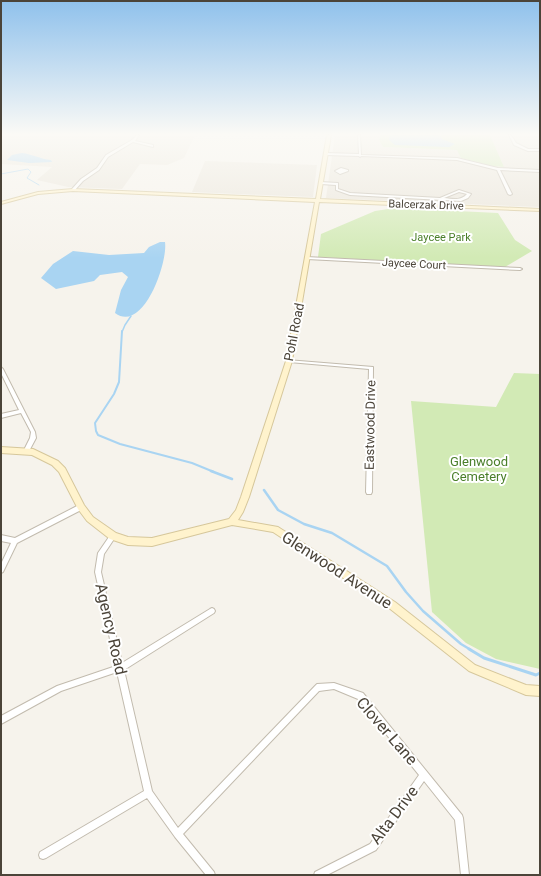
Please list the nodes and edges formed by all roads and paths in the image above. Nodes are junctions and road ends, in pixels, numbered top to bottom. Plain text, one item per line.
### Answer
1 (88, 176) edge
2 (322, 176) edge
3 (339, 176) edge
4 (501, 176) edge
5 (321, 183) junction
6 (337, 184) junction
7 (73, 190) junction
8 (510, 194) dead end
9 (440, 199) junction
10 (318, 200) junction
11 (1, 203) edge
12 (540, 210) edge
13 (307, 258) junction
14 (520, 269) dead end
15 (289, 361) junction
16 (1, 369) edge
17 (21, 410) junction
18 (1, 416) edge
19 (1, 450) edge
20 (26, 452) junction
21 (369, 492) dead end
22 (81, 507) junction
23 (232, 522) junction
24 (113, 536) junction
25 (1, 538) edge
26 (15, 541) junction
27 (1, 570) edge
28 (212, 611) dead end
29 (120, 668) junction
30 (540, 691) edge
31 (1, 720) edge
32 (424, 775) junction
33 (148, 793) junction
34 (178, 834) junction
35 (43, 854) dead end
36 (211, 875) edge
37 (318, 875) edge
38 (465, 875) edge

1 - 7 street
2 - 5 street, Pohl Road
3 - 6 street
4 - 8 street
5 - 6 street
5 - 10 street, Pohl Road
6 - 9 street
7 - 10 street, Balcerzak Drive
7 - 11 street, Balcerzak Drive
9 - 9 street
10 - 12 street, Balcerzak Drive
10 - 13 street, Pohl Road
13 - 14 street, Jaycee Court
13 - 15 street, Pohl Road
15 - 21 street, Eastwood Drive
15 - 23 street, Pohl Road
16 - 17 street
17 - 18 street
17 - 20 street
19 - 20 street
20 - 22 street
22 - 24 street
22 - 26 street
23 - 24 street, Glenwood Avenue
23 - 30 street, Glenwood Avenue
24 - 29 street, Agency Road
25 - 26 street
26 - 27 street
28 - 29 street
29 - 31 street
29 - 33 street, Agency Road
32 - 34 street, Clover Lane
32 - 37 street, Alta Drive
32 - 38 street, Clover Lane
33 - 34 street, Agency Road
33 - 35 street
34 - 36 street, Agency Road

